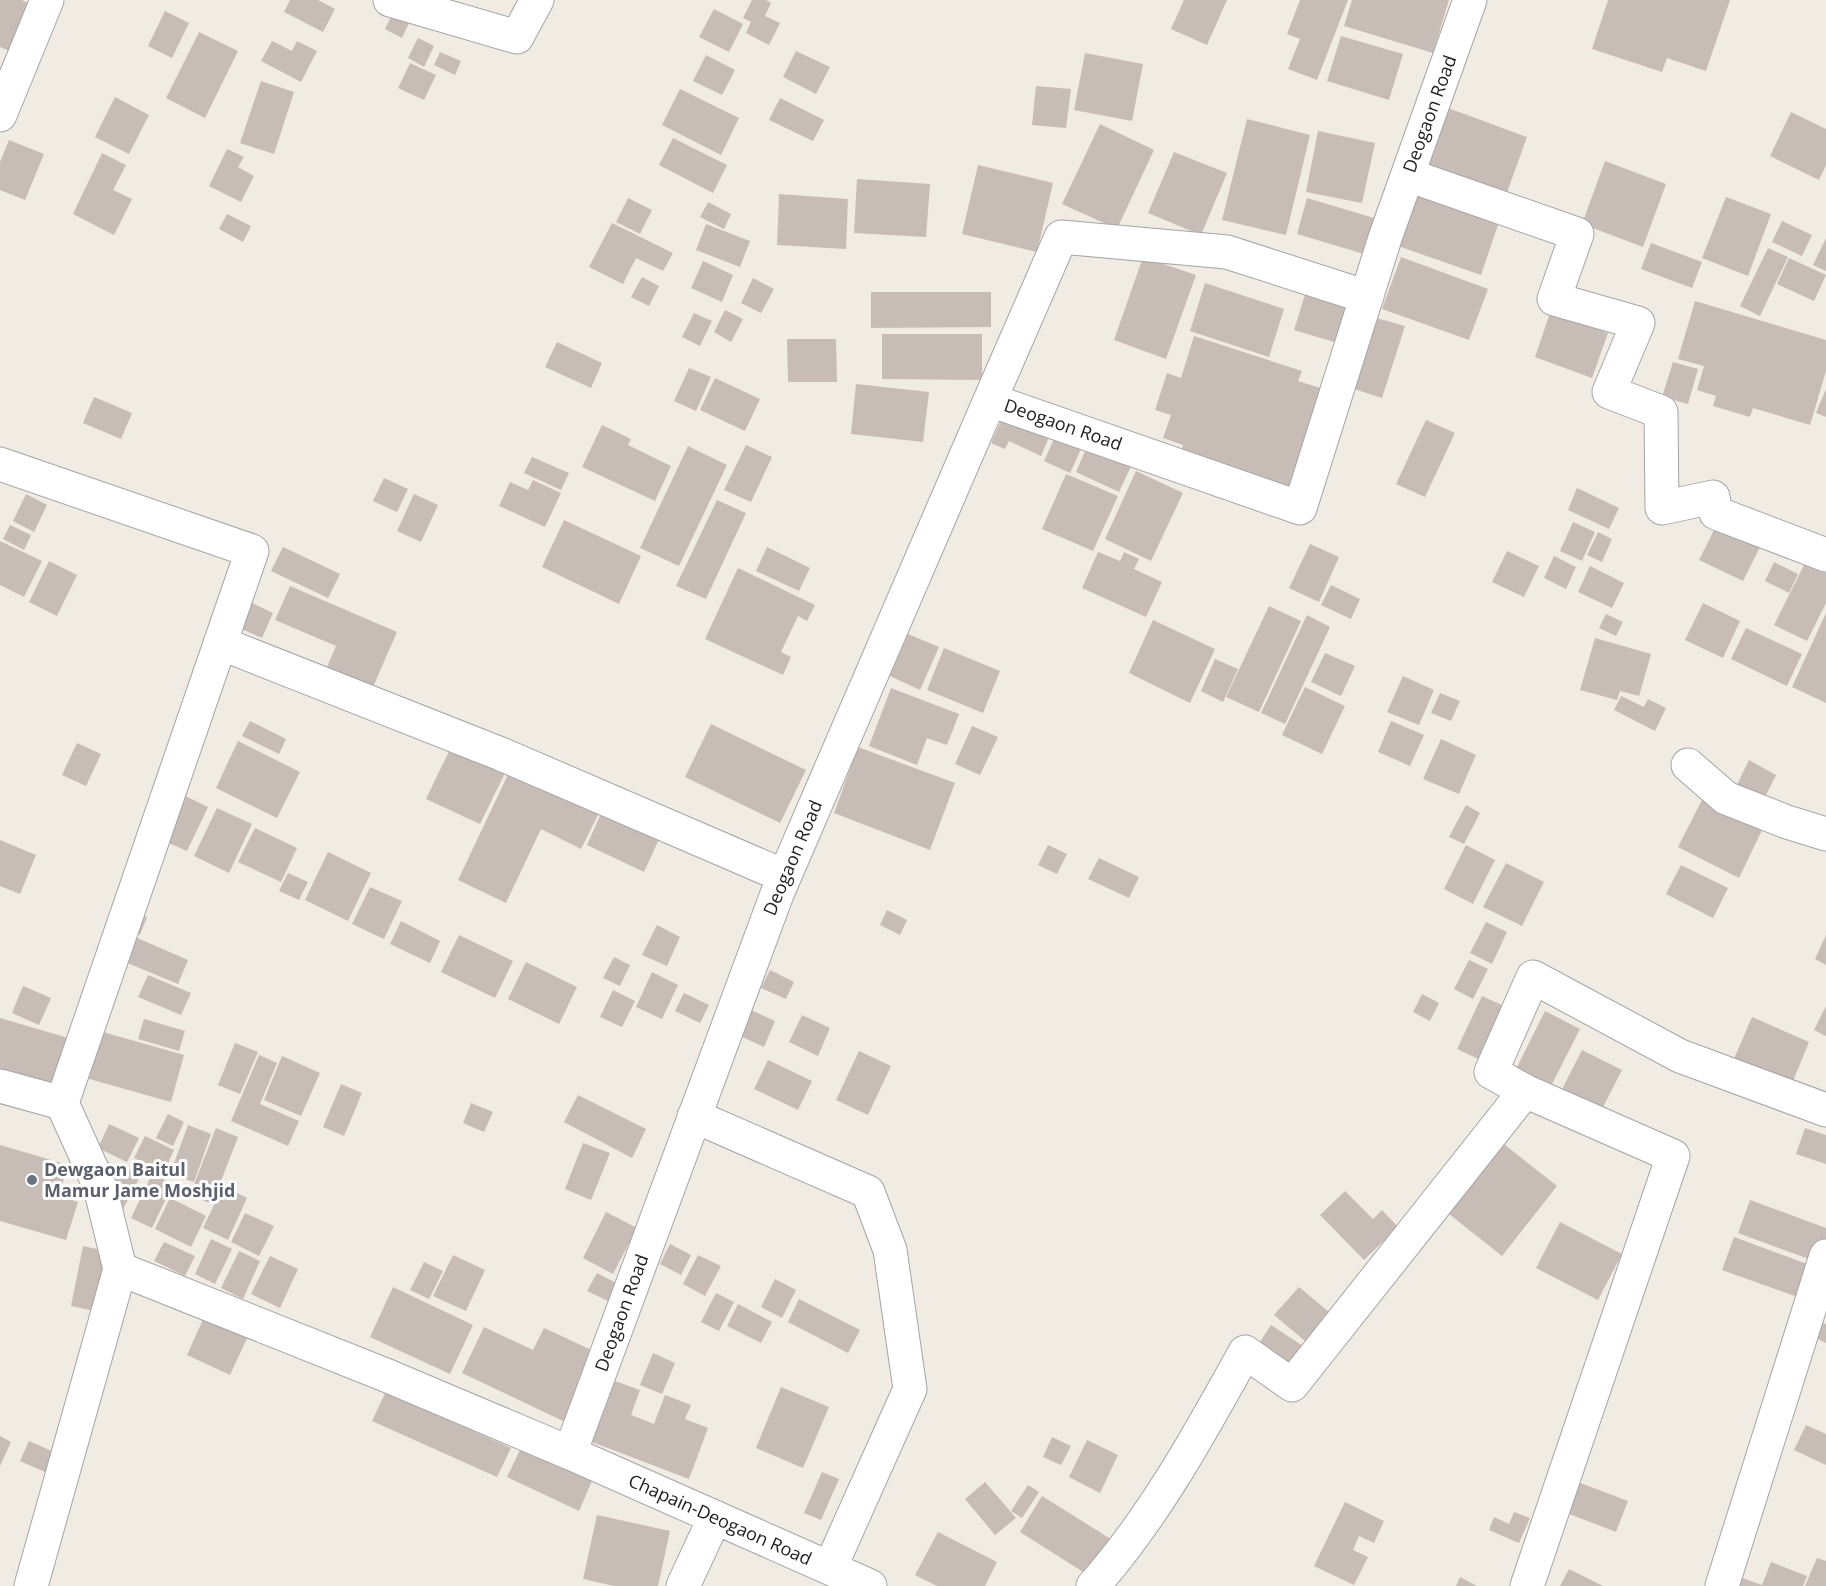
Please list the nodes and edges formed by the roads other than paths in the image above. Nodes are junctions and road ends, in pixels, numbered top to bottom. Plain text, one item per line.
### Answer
1 (47, 0) edge
2 (390, 0) edge
3 (537, 0) edge
4 (1470, 0) edge
5 (0, 115) edge
6 (1408, 175) junction
7 (1366, 297) junction
8 (990, 400) junction
9 (0, 464) edge
10 (1826, 555) edge
11 (220, 643) junction
12 (1688, 765) dead end
13 (1826, 834) edge
14 (784, 876) junction
15 (0, 1086) edge
16 (1525, 1091) junction
17 (62, 1102) junction
18 (1826, 1110) edge
19 (694, 1116) junction
20 (1826, 1256) edge
21 (120, 1269) junction
22 (570, 1454) junction
23 (715, 1517) junction
24 (830, 1568) junction
25 (31, 1586) edge
26 (683, 1586) edge
27 (870, 1586) edge
28 (1093, 1586) edge
29 (1527, 1586) edge
30 (1722, 1586) edge

1 - 5 street
2 - 3 street
4 - 6 street, Deogaon Road
6 - 7 street, Deogaon Road
6 - 10 street
7 - 8 street
7 - 8 street, Deogaon Road
8 - 14 street, Deogaon Road
9 - 11 street
11 - 14 street
11 - 17 street
12 - 13 street
14 - 19 street, Deogaon Road
15 - 17 street
16 - 18 street
16 - 28 street
16 - 29 street
17 - 21 street
19 - 22 street, Deogaon Road
19 - 24 street
20 - 30 street
21 - 22 street
21 - 25 street
22 - 23 street, Chapain-Deogaon Road
23 - 24 street, Chapain-Deogaon Road
23 - 26 street
24 - 27 street, Chapain-Deogaon Road

